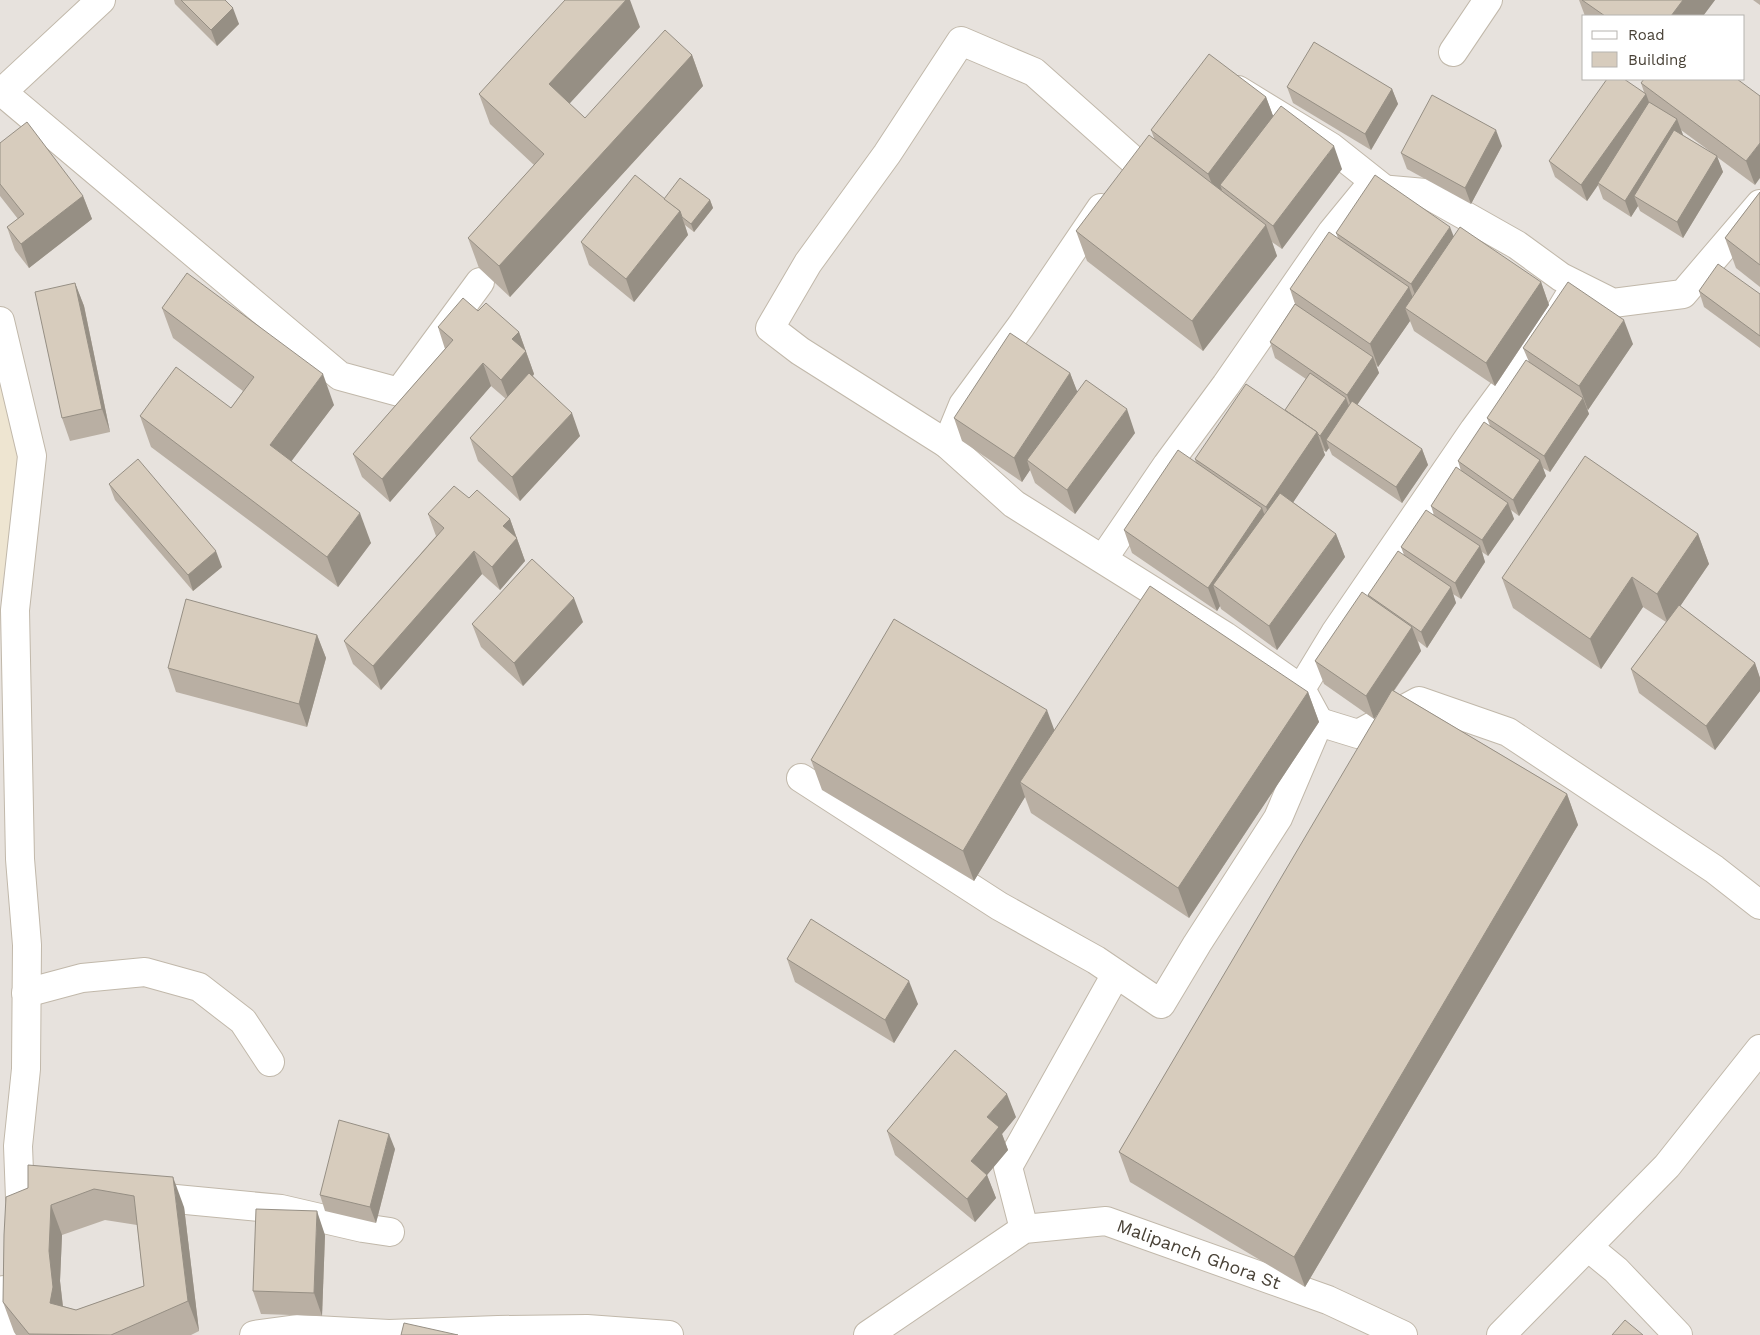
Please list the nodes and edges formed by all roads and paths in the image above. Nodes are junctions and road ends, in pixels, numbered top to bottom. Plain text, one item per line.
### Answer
1 (101, 0) edge
2 (1488, 0) edge
3 (1453, 52) dead end
4 (1217, 77) edge
5 (1, 93) edge
6 (1384, 189) junction
7 (1760, 204) edge
8 (480, 282) dead end
9 (1576, 285) junction
10 (0, 320) edge
11 (947, 444) junction
12 (1103, 559) junction
13 (7, 609) edge
14 (1301, 689) junction
15 (1319, 722) junction
16 (801, 778) dead end
17 (1760, 905) edge
18 (1116, 974) junction
19 (26, 993) junction
20 (1760, 1049) edge
21 (270, 1062) dead end
22 (117, 1194) edge
23 (24, 1203) edge
24 (1024, 1229) junction
25 (390, 1232) dead end
26 (1588, 1247) junction
27 (5, 1267) edge
28 (14, 1335) edge
29 (254, 1335) edge
30 (669, 1335) edge
31 (868, 1335) edge
32 (1403, 1335) edge
33 (1501, 1335) edge
34 (1678, 1335) edge

1 - 5 street
2 - 3 street
4 - 6 street
5 - 8 street
6 - 9 street
6 - 12 street
7 - 9 street
9 - 14 street
10 - 13 street
11 - 11 street
11 - 12 street
12 - 14 street
13 - 19 street
14 - 15 street
15 - 17 street
15 - 18 street
16 - 18 street
18 - 24 street
19 - 21 street
19 - 23 street
20 - 26 street
22 - 25 street
24 - 31 street, Malipanch Ghora St
24 - 32 street, Malipanch Ghora St
26 - 33 street
26 - 34 street
27 - 28 street
29 - 30 street

